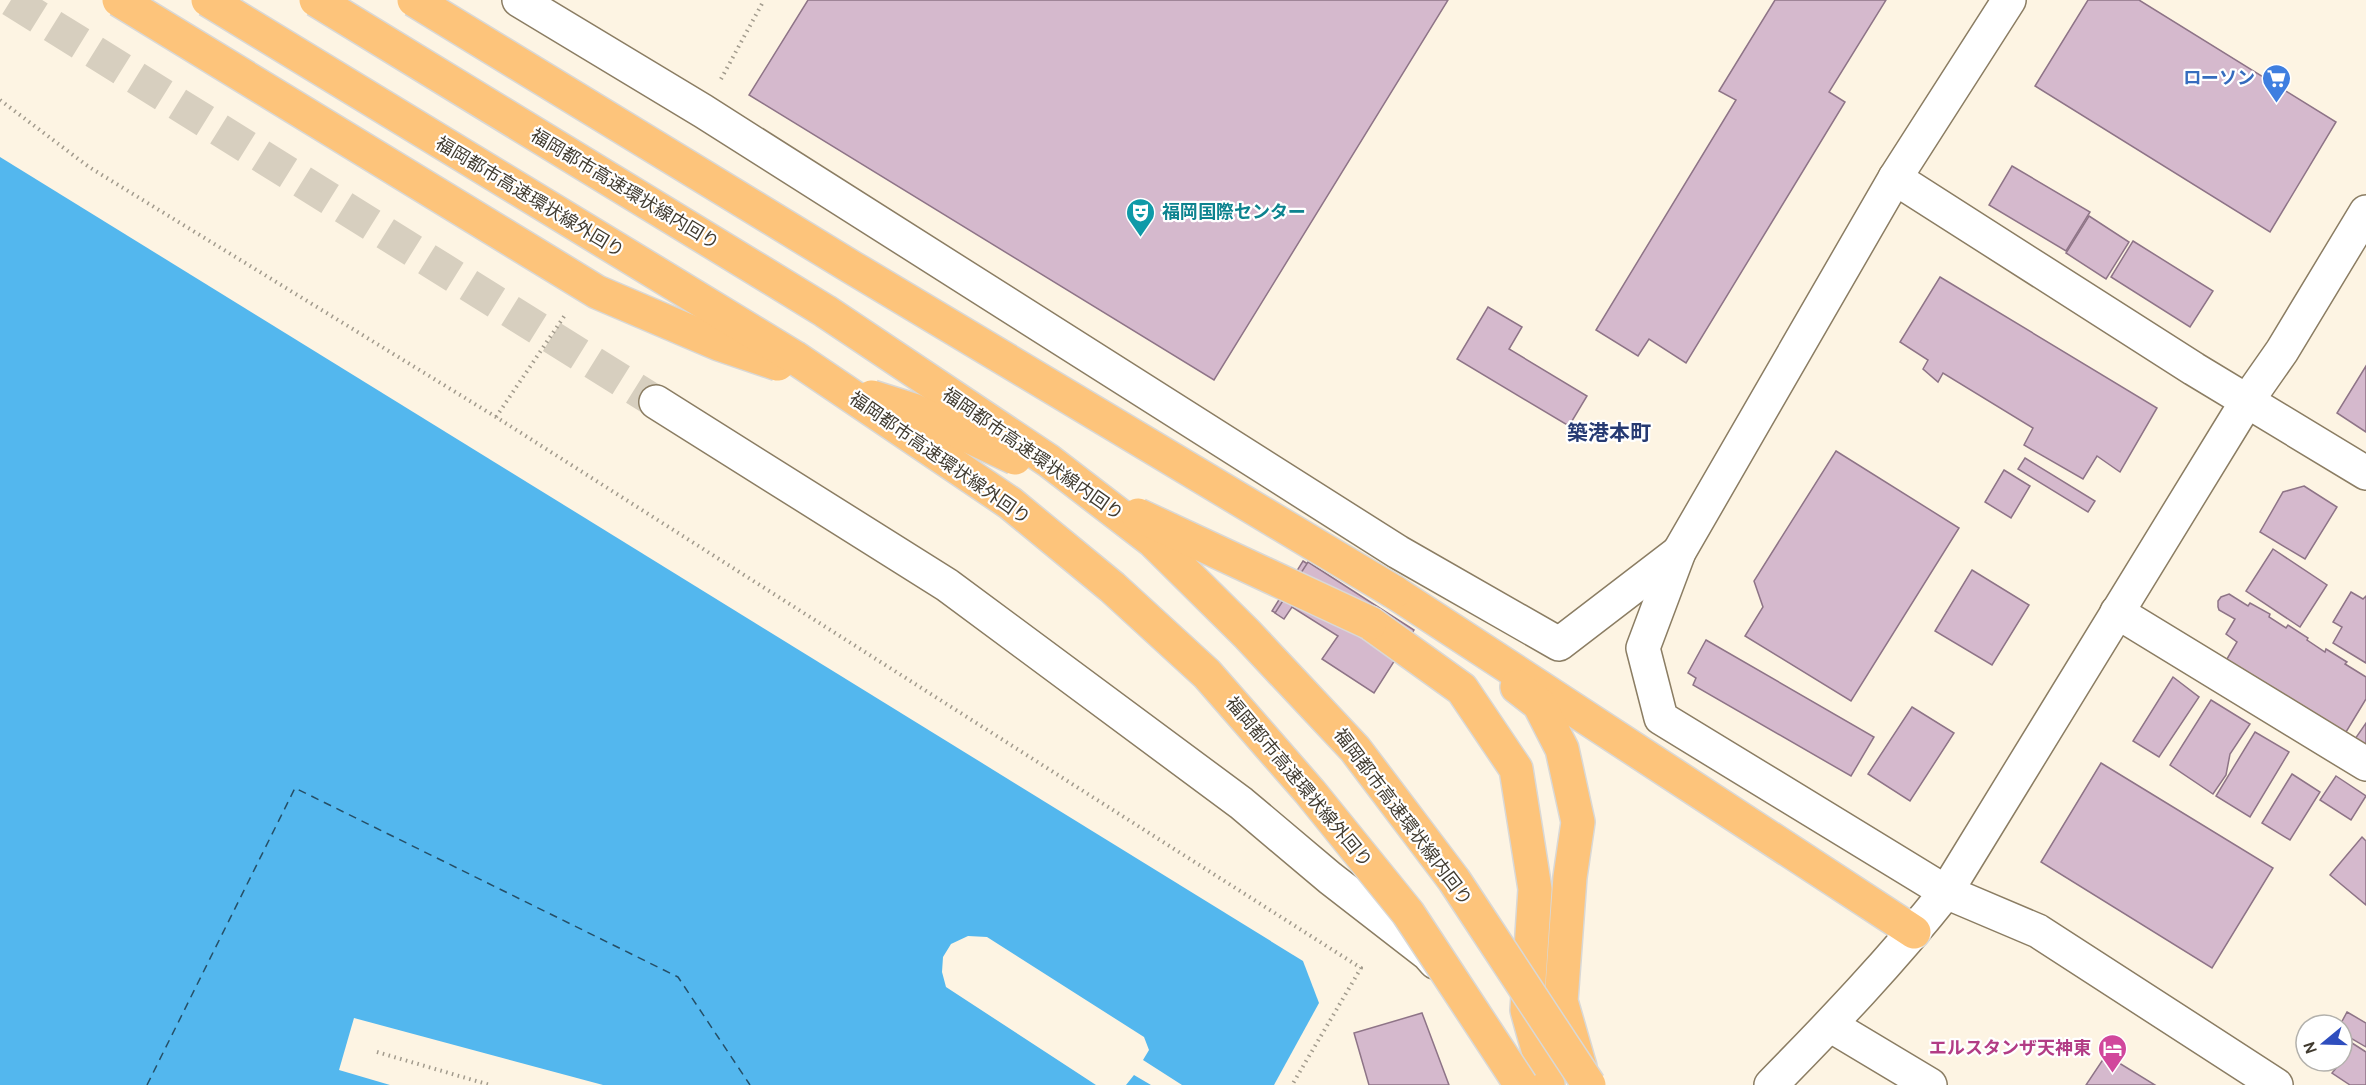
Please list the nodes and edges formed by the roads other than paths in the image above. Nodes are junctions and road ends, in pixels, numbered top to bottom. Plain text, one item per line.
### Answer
1 (119, 0) edge
2 (208, 0) edge
3 (316, 0) edge
4 (414, 0) edge
5 (519, 0) edge
6 (2009, 0) edge
7 (1895, 178) junction
8 (2366, 212) edge
9 (2247, 401) junction
10 (656, 402) tunnel mouth
11 (2366, 473) edge
12 (1679, 552) junction
13 (1394, 592) junction
14 (2117, 612) junction
15 (2366, 764) edge
16 (1946, 892) junction
17 (1914, 932) junction
18 (1830, 1025) junction
19 (1521, 1085) edge
20 (1529, 1085) edge
21 (1548, 1085) edge
22 (1587, 1085) edge
23 (1772, 1085) edge
24 (1930, 1085) edge
25 (2276, 1085) edge

1 - 21 highway, bridge
2 - 19 highway, 福岡都市高速環状線外回り, bridge
3 - 22 highway, 福岡都市高速環状線内回り, bridge
4 - 13 highway, bridge
5 - 12 street
6 - 7 street
7 - 9 street
7 - 12 street
8 - 9 street
9 - 11 street
9 - 14 street
10 - 20 street
12 - 16 street
13 - 17 highway
13 - 22 highway, bridge
14 - 15 street
14 - 16 street
16 - 17 street
16 - 25 street
17 - 18 street
18 - 23 street
18 - 24 street

